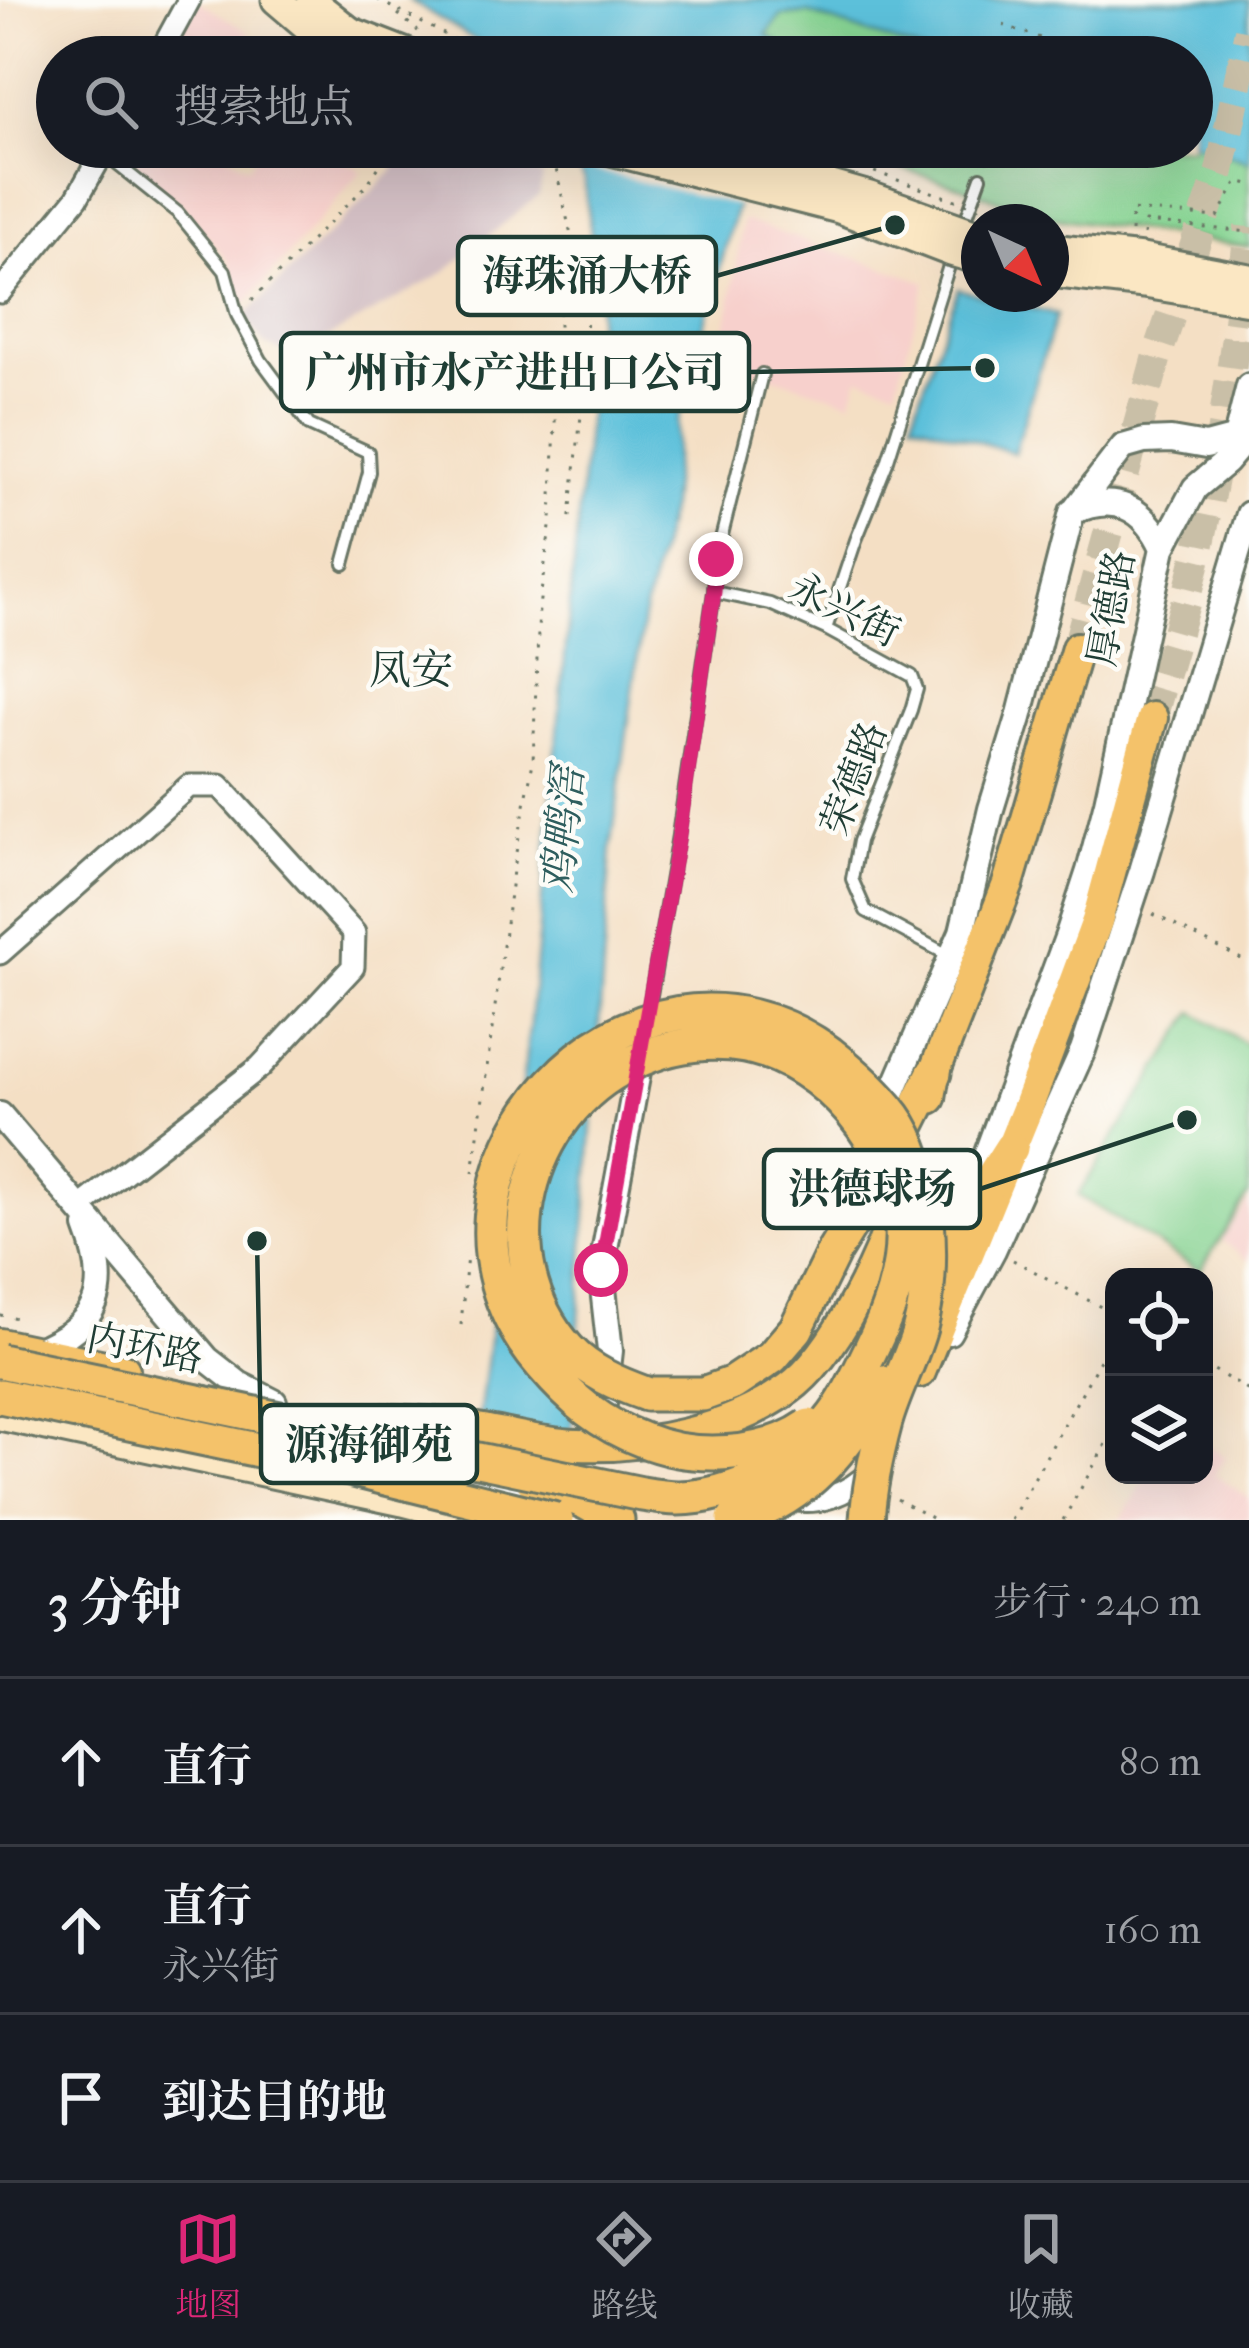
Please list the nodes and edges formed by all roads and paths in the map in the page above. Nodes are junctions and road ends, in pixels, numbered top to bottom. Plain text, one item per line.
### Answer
1 (189, 0) edge
2 (276, 0) edge
3 (311, 0) edge
4 (378, 0) edge
5 (392, 9) junction
6 (1003, 25) dead end
7 (169, 36) edge
8 (318, 36) edge
9 (378, 36) edge
10 (417, 36) edge
11 (449, 36) edge
12 (1032, 36) edge
13 (94, 168) edge
14 (125, 168) edge
15 (378, 168) edge
16 (556, 168) edge
17 (679, 168) edge
18 (762, 168) edge
19 (869, 168) edge
20 (981, 177) dead end
21 (1249, 184) edge
22 (971, 204) edge
23 (961, 229) edge
24 (1249, 232) edge
25 (1137, 248) junction
26 (574, 250) junction
27 (961, 255) edge
28 (1069, 258) edge
29 (1081, 265) junction
30 (1069, 268) edge
31 (1249, 278) edge
32 (0, 292) edge
33 (1249, 301) edge
34 (237, 315) junction
35 (762, 374) dead end
36 (1249, 386) edge
37 (1249, 435) edge
38 (1072, 512) junction
39 (1249, 514) edge
40 (569, 525) dead end
41 (1163, 548) junction
42 (344, 564) dead end
43 (714, 592) junction
44 (826, 628) junction
45 (1077, 648) tunnel mouth
46 (911, 710) joint
47 (1152, 718) tunnel mouth
48 (1141, 908) dead end
49 (0, 953) edge
50 (951, 957) junction
51 (1249, 963) edge
52 (644, 1039) junction
53 (934, 1073) junction
54 (893, 1090) junction
55 (0, 1115) edge
56 (1011, 1148) junction
57 (472, 1190) dead end
58 (80, 1208) junction
59 (944, 1233) junction
60 (834, 1250) junction
61 (1001, 1254) dead end
62 (466, 1258) dead end
63 (1105, 1309) edge
64 (0, 1315) edge
65 (461, 1325) dead end
66 (8, 1331) edge
67 (1105, 1351) edge
68 (0, 1361) edge
69 (1213, 1369) edge
70 (0, 1376) edge
71 (16, 1382) edge
72 (788, 1389) junction
73 (913, 1390) junction
74 (1249, 1391) edge
75 (274, 1402) junction
76 (0, 1417) edge
77 (1105, 1446) edge
78 (888, 1453) junction
79 (572, 1458) junction
80 (464, 1478) edge
81 (876, 1507) edge
82 (399, 1511) edge
83 (555, 1515) edge
84 (532, 1520) edge
85 (597, 1520) edge
86 (617, 1520) edge
87 (670, 1520) edge
88 (734, 1520) edge
89 (855, 1520) edge
90 (935, 1520) edge
91 (1011, 1520) edge
92 (1064, 1520) edge

1 - 7 street
2 - 8 main road
3 - 9 main road
4 - 5 path
5 - 10 path
5 - 11 path
6 - 12 path
13 - 32 street
14 - 34 lane
15 - 34 path
16 - 26 path
17 - 27 main road, bridge
18 - 23 main road, bridge
19 - 22 path, bridge
20 - 44 lane
21 - 25 path
24 - 25 path
25 - 29 main road
25 - 31 main road
26 - 40 path
26 - 57 path
28 - 29 main road
29 - 30 main road
29 - 33 main road
34 - 42 lane
35 - 43 lane
36 - 38 street
37 - 41 street
38 - 41 street, 厚德路
38 - 50 street, 厚德路
39 - 73 street
41 - 59 street, 厚德路
43 - 44 lane, 永兴街
43 - 52 lane
44 - 46 lane, 永兴街
45 - 53 main road
46 - 50 lane, 荣德路
47 - 56 main road
48 - 51 path
49 - 58 street
50 - 54 street, 厚德路
52 - 54 street
52 - 79 street
53 - 60 highway
53 - 72 main road
54 - 60 highway
55 - 58 street
56 - 59 highway
56 - 73 main road
58 - 71 street
58 - 75 street
59 - 59 highway, bridge
59 - 81 highway, bridge
59 - 88 highway, bridge
60 - 80 highway, bridge
61 - 63 path
62 - 65 path
64 - 66 path
66 - 71 main road
67 - 91 path
68 - 80 highway, 内环路, bridge
69 - 74 path
70 - 71 street
71 - 75 main road
71 - 80 highway, 内环路, bridge
72 - 78 street
72 - 79 main road
73 - 78 main road
75 - 80 main road
76 - 82 main road
77 - 92 path
78 - 89 main road
79 - 80 main road
79 - 87 main road
80 - 82 main road
80 - 83 highway, bridge
80 - 84 highway, 内环路, bridge
80 - 86 highway, 内环路, bridge
81 - 90 path
83 - 85 street

